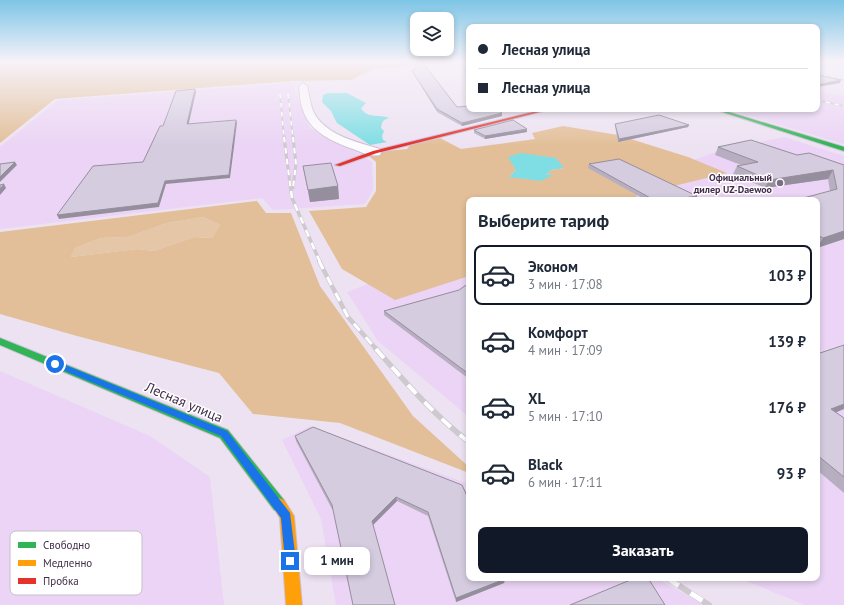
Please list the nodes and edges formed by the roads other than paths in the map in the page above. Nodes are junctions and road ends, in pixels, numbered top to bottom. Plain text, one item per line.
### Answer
1 (303, 89) edge
2 (538, 112) edge
3 (725, 112) edge
4 (844, 149) edge
5 (375, 152) junction
6 (338, 165) dead end
7 (0, 341) edge
8 (294, 605) edge

1 - 5 street
2 - 5 street
3 - 4 street
5 - 6 street
7 - 8 street, Лесная улица

